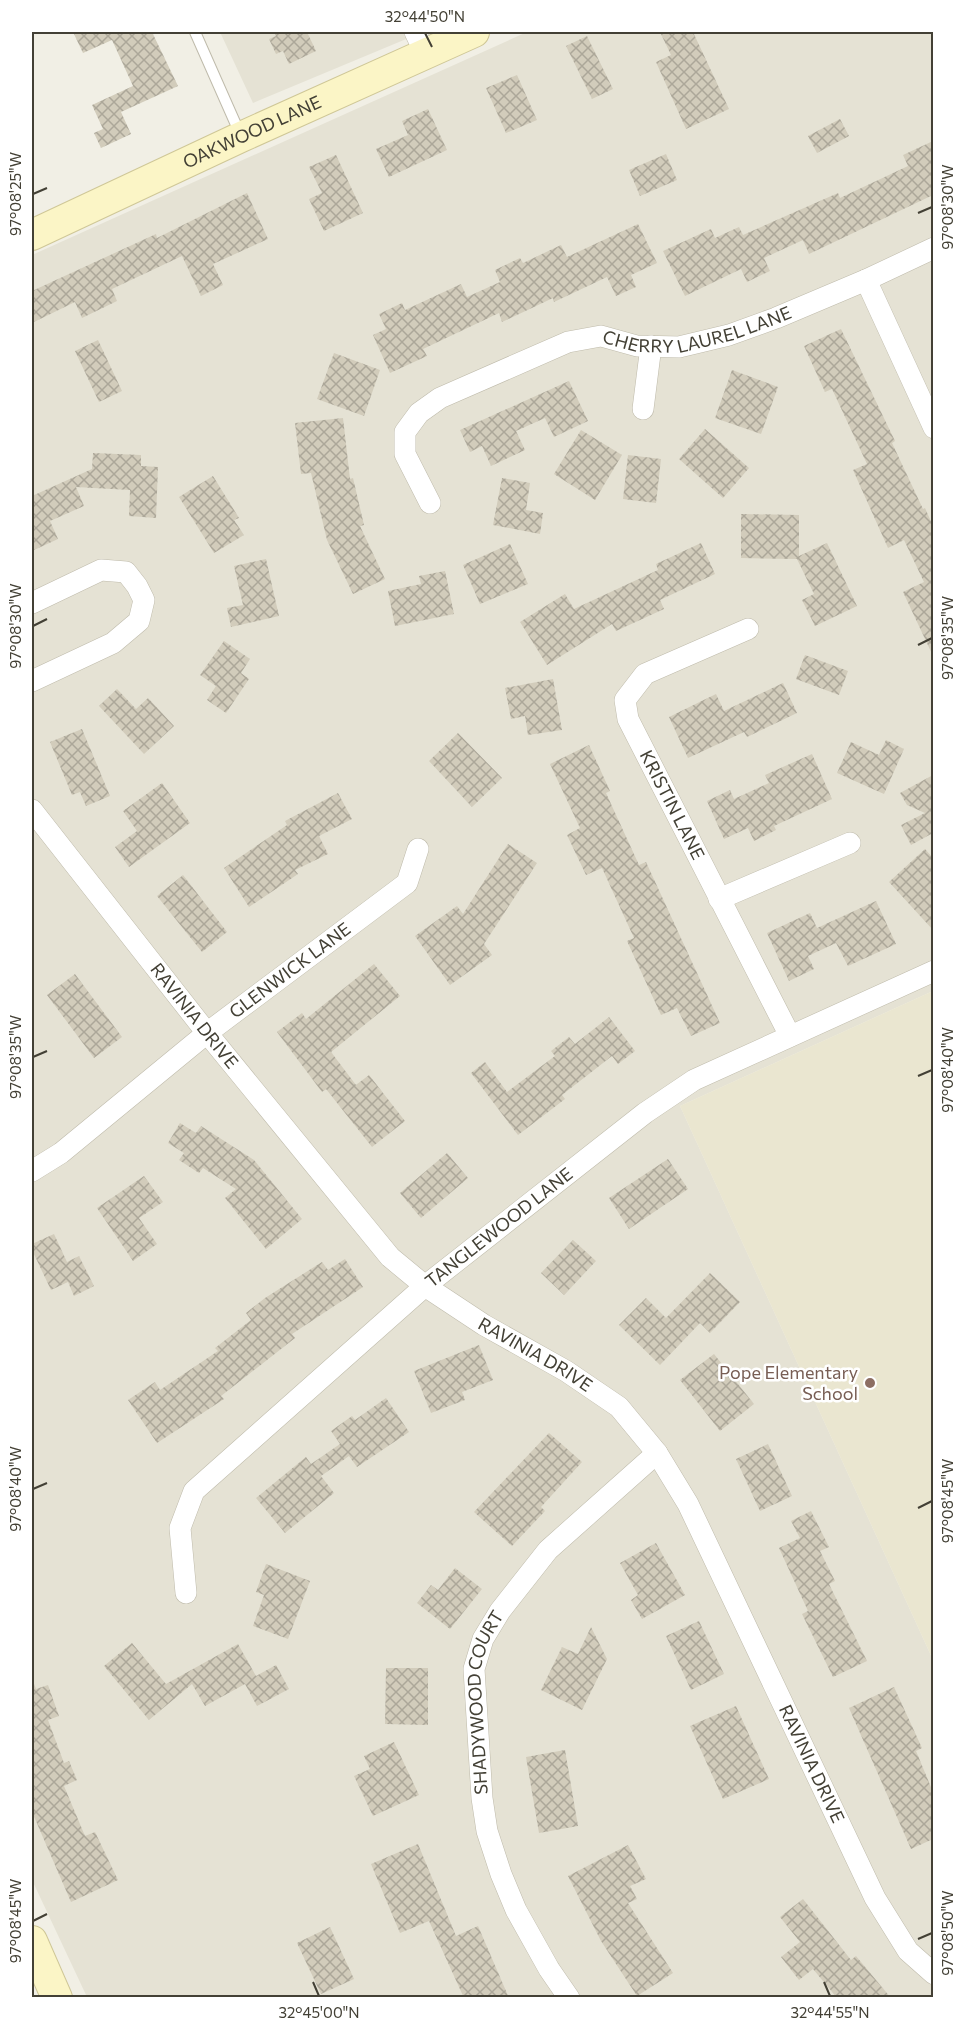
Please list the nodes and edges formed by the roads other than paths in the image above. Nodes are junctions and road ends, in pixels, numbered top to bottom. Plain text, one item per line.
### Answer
1 (195, 32) edge
2 (474, 32) edge
3 (420, 42) edge
4 (241, 137) junction
5 (32, 235) edge
6 (933, 248) edge
7 (866, 280) junction
8 (651, 346) junction
9 (644, 409) dead end
10 (933, 428) edge
11 (430, 503) dead end
12 (32, 603) edge
13 (748, 629) dead end
14 (32, 681) edge
15 (32, 810) edge
16 (850, 843) dead end
17 (418, 849) dead end
18 (719, 899) junction
19 (933, 971) edge
20 (207, 1033) junction
21 (790, 1036) junction
22 (32, 1171) edge
23 (425, 1286) junction
24 (657, 1453) junction
25 (186, 1593) dead end
26 (32, 1941) edge
27 (933, 1974) edge
28 (57, 1998) edge
29 (569, 1998) edge

1 - 4 lane
2 - 3 street, OAKWOOD LANE
3 - 4 street, OAKWOOD LANE
4 - 5 street, OAKWOOD LANE
6 - 7 street, CHERRY LAUREL LANE
7 - 8 street, CHERRY LAUREL LANE
7 - 10 street
8 - 9 street
8 - 11 street, CHERRY LAUREL LANE
12 - 14 street
13 - 18 street, KRISTIN LANE
15 - 20 street, RAVINIA DRIVE
16 - 18 street
17 - 20 street, GLENWICK LANE
18 - 21 street, KRISTIN LANE
19 - 21 street, TANGLEWOOD LANE
20 - 22 street, GLENWICK LANE
20 - 23 street, RAVINIA DRIVE
21 - 23 street, TANGLEWOOD LANE
23 - 24 street, RAVINIA DRIVE
23 - 25 street, TANGLEWOOD LANE
24 - 27 street, RAVINIA DRIVE
24 - 29 street, SHADYWOOD COURT
26 - 28 street

